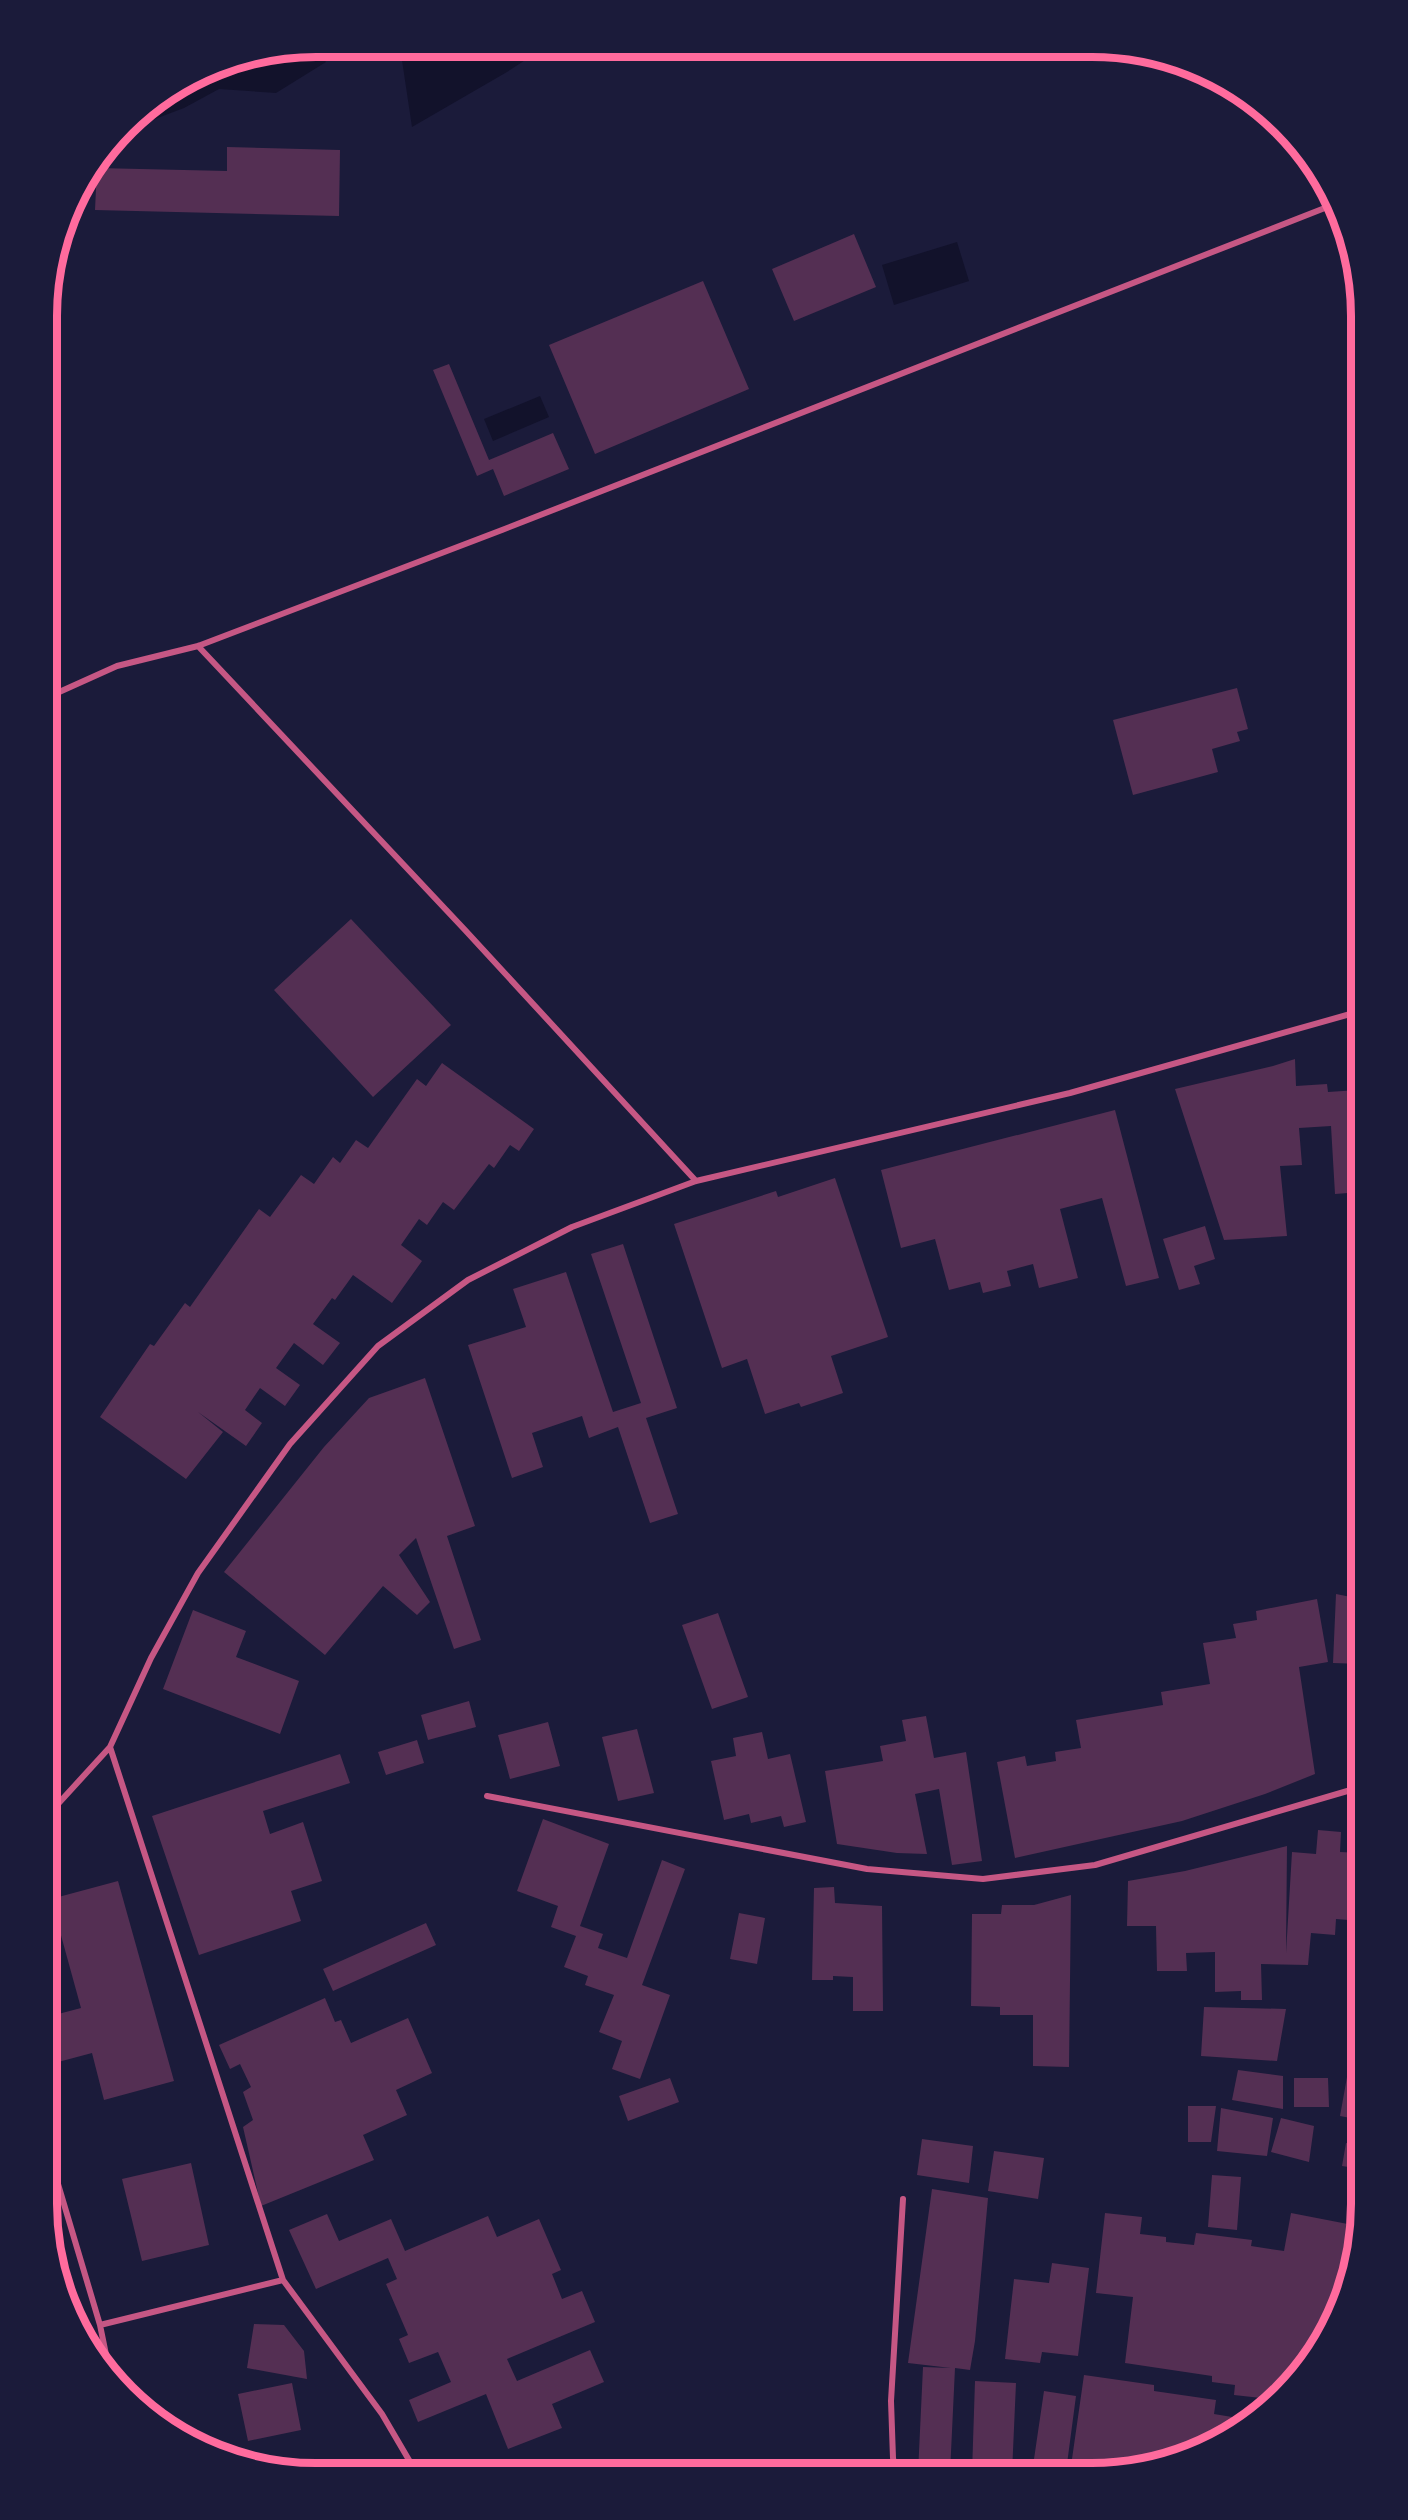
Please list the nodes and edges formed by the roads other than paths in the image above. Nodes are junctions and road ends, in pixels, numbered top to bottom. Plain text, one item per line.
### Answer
1 (1327, 207) edge
2 (198, 646) junction
3 (57, 693) edge
4 (1351, 1014) edge
5 (696, 1181) junction
6 (110, 1747) junction
7 (1351, 1790) edge
8 (487, 1796) dead end
9 (57, 1805) edge
10 (57, 2183) edge
11 (903, 2199) dead end
12 (283, 2280) junction
13 (100, 2325) junction
14 (106, 2356) edge
15 (411, 2463) edge
16 (894, 2463) edge

1 - 2 street
2 - 3 street
2 - 5 street
4 - 5 street
5 - 6 street
6 - 9 street
6 - 12 street
7 - 8 street
10 - 13 street
11 - 16 street
12 - 13 street
12 - 15 street
13 - 14 street

